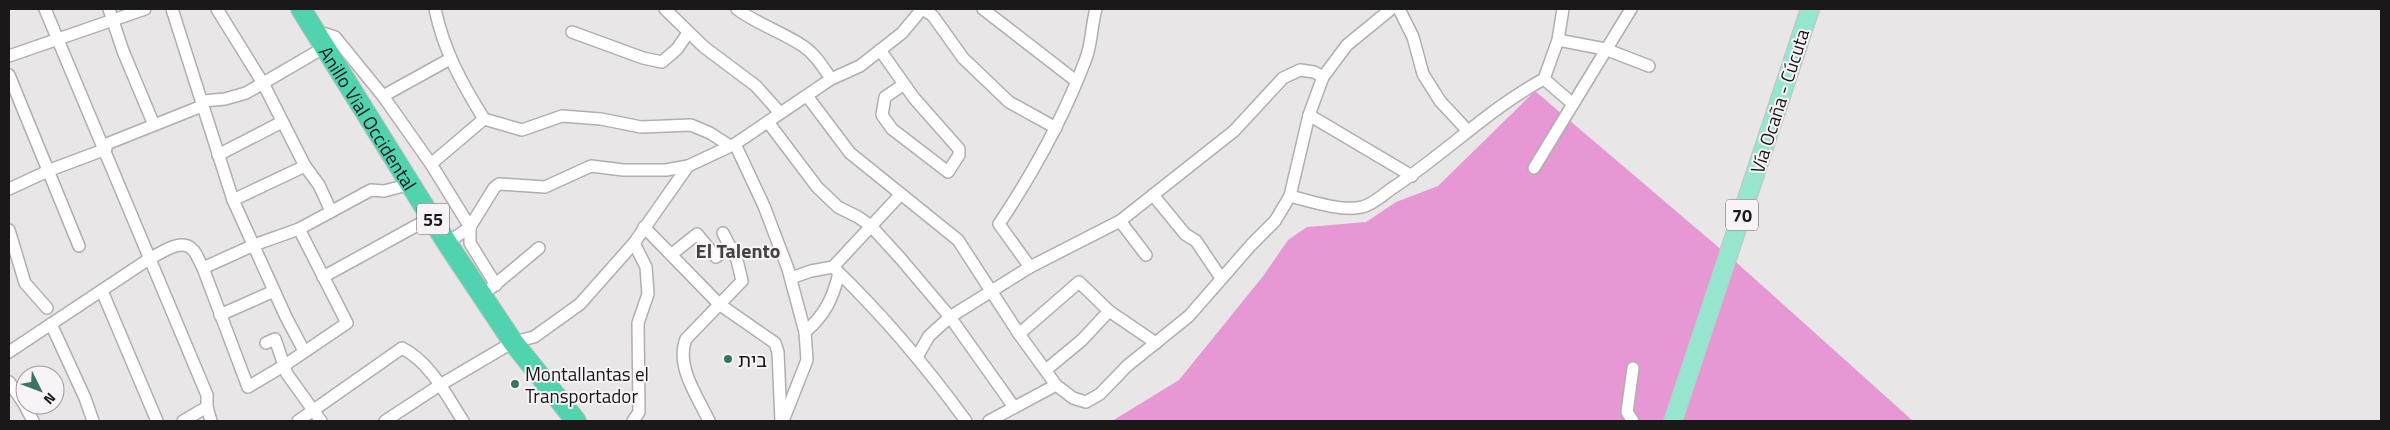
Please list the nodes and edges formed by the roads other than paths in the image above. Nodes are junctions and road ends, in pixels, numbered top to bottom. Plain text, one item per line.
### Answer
1 (45, 9) edge
2 (144, 9) edge
3 (172, 9) edge
4 (217, 9) edge
5 (300, 9) edge
6 (435, 9) edge
7 (665, 9) edge
8 (737, 9) edge
9 (922, 9) edge
10 (983, 9) edge
11 (1391, 9) edge
12 (1399, 9) edge
13 (1562, 9) edge
14 (1631, 9) edge
15 (1810, 9) edge
16 (1091, 11) edge
17 (111, 14) edge
18 (314, 30) junction
19 (572, 32) dead end
20 (688, 34) junction
21 (58, 38) junction
22 (1558, 40) junction
23 (324, 47) junction
24 (1605, 49) junction
25 (880, 50) junction
26 (9, 56) edge
27 (450, 59) junction
28 (1649, 66) dead end
29 (9, 75) edge
30 (1323, 78) junction
31 (832, 79) junction
32 (1544, 79) junction
33 (1076, 81) junction
34 (264, 85) junction
35 (903, 85) junction
36 (383, 96) junction
37 (806, 96) junction
38 (202, 103) junction
39 (1573, 104) junction
40 (780, 113) junction
41 (1309, 115) junction
42 (484, 118) junction
43 (282, 122) junction
44 (768, 122) junction
45 (154, 125) junction
46 (1056, 128) junction
47 (1467, 130) junction
48 (732, 145) junction
49 (105, 147) junction
50 (218, 155) junction
51 (431, 164) junction
52 (305, 166) junction
53 (688, 166) junction
54 (1534, 168) dead end
55 (50, 170) junction
56 (1412, 176) junction
57 (411, 184) junction
58 (9, 189) edge
59 (902, 194) junction
60 (1154, 195) junction
61 (1290, 196) junction
62 (233, 200) junction
63 (330, 211) junction
64 (432, 217) junction
65 (1120, 220) junction
66 (871, 226) junction
67 (470, 227) junction
68 (644, 227) junction
69 (299, 229) junction
70 (9, 230) edge
71 (723, 233) dead end
72 (448, 243) junction
73 (634, 243) junction
74 (254, 245) junction
75 (79, 246) dead end
76 (540, 248) dead end
77 (731, 248) junction
78 (672, 254) junction
79 (1146, 256) dead end
80 (149, 259) junction
81 (1030, 267) junction
82 (202, 268) junction
83 (836, 270) junction
84 (323, 277) junction
85 (791, 278) junction
86 (1221, 278) junction
87 (489, 290) junction
88 (102, 291) junction
89 (274, 291) junction
90 (990, 292) junction
91 (719, 304) junction
92 (46, 308) dead end
93 (1109, 310) junction
94 (220, 315) junction
95 (950, 317) junction
96 (51, 324) junction
97 (805, 332) junction
98 (1019, 334) junction
99 (513, 342) junction
100 (266, 343) dead end
101 (1156, 343) junction
102 (304, 351) junction
103 (9, 352) edge
104 (916, 357) junction
105 (285, 365) junction
106 (1633, 368) dead end
107 (1047, 369) junction
108 (9, 382) edge
109 (440, 385) junction
110 (1056, 385) junction
111 (207, 407) junction
112 (1014, 407) junction
113 (314, 411) junction
114 (570, 419) edge
115 (33, 421) edge
116 (93, 421) edge
117 (157, 421) edge
118 (183, 421) edge
119 (212, 421) edge
120 (298, 421) edge
121 (321, 421) edge
122 (385, 421) edge
123 (462, 421) edge
124 (633, 421) edge
125 (709, 421) edge
126 (782, 421) edge
127 (966, 421) edge
128 (989, 421) edge
129 (1633, 421) edge
130 (1673, 421) edge

1 - 21 street
2 - 17 street
3 - 38 street
4 - 34 street
5 - 18 highway, Anillo Vial Occidental / 55
6 - 27 street
7 - 20 street
8 - 31 street
9 - 25 street
9 - 46 street
10 - 33 street
11 - 30 street
12 - 47 street
13 - 22 street
14 - 24 street
15 - 130 main road, Vía Ocaña - Cúcuta / 70
16 - 33 street
17 - 21 street
17 - 45 street
18 - 23 highway, Anillo Vial Occidental / 55
18 - 36 street
19 - 20 street
20 - 40 street
21 - 26 street
21 - 49 street
22 - 24 street
22 - 32 street
23 - 34 street
23 - 57 highway, Anillo Vial Occidental / 55
24 - 28 street
24 - 39 street
25 - 31 street
25 - 35 street
27 - 36 street
27 - 42 street
29 - 55 street
30 - 41 street
30 - 60 street
31 - 37 street
32 - 39 street
32 - 47 street
33 - 46 street
34 - 38 street
34 - 43 street
35 - 35 street
36 - 51 street
37 - 40 street
37 - 59 street
38 - 45 street
38 - 50 street
39 - 54 street
40 - 44 street
41 - 56 street
41 - 61 street
42 - 48 street
42 - 51 street
43 - 50 street
43 - 52 street
44 - 48 street
44 - 66 street
45 - 49 street
46 - 81 street
47 - 56 street
48 - 53 street
48 - 85 street
49 - 55 street
49 - 80 street
50 - 62 street
51 - 67 street
52 - 62 street
52 - 63 street
53 - 67 street
53 - 68 street
55 - 58 street
55 - 75 street
56 - 61 street
57 - 63 street
57 - 64 highway, Anillo Vial Occidental / 55
59 - 66 street
59 - 90 street
60 - 65 street
60 - 86 street
61 - 86 street
62 - 74 street
63 - 69 street
64 - 72 highway, Anillo Vial Occidental / 55
64 - 84 street
65 - 79 street
65 - 81 street
66 - 83 street
66 - 95 street
67 - 72 street
67 - 87 street
68 - 73 street
68 - 78 street
69 - 74 street
69 - 84 street
70 - 92 street
71 - 77 street
72 - 87 highway, Anillo Vial Occidental / 55
73 - 99 street
73 - 124 street
74 - 82 street
74 - 89 street
76 - 87 street
77 - 78 street
77 - 91 street
78 - 91 street
80 - 82 street
80 - 88 street
80 - 111 street
81 - 90 street
82 - 94 street
83 - 85 street
83 - 97 street
83 - 104 street
84 - 102 street
85 - 97 street
86 - 101 street
87 - 99 highway, Anillo Vial Occidental / 55
88 - 96 street
88 - 117 street
89 - 94 street
89 - 102 street
90 - 95 street
90 - 98 street
91 - 125 street
91 - 126 street
93 - 98 street
93 - 101 street
93 - 107 street
94 - 105 street
95 - 104 street
95 - 112 street
96 - 103 street
96 - 116 street
97 - 126 street
98 - 107 street
99 - 109 street
99 - 114 highway, Anillo Vial Occidental / 55
100 - 105 street
101 - 110 street
102 - 105 street
104 - 127 street
105 - 113 street
106 - 129 street
107 - 110 street
108 - 115 street
109 - 113 street
109 - 122 street
109 - 123 street
110 - 112 street
111 - 118 street
111 - 119 street
112 - 128 street
113 - 120 street
113 - 121 street

